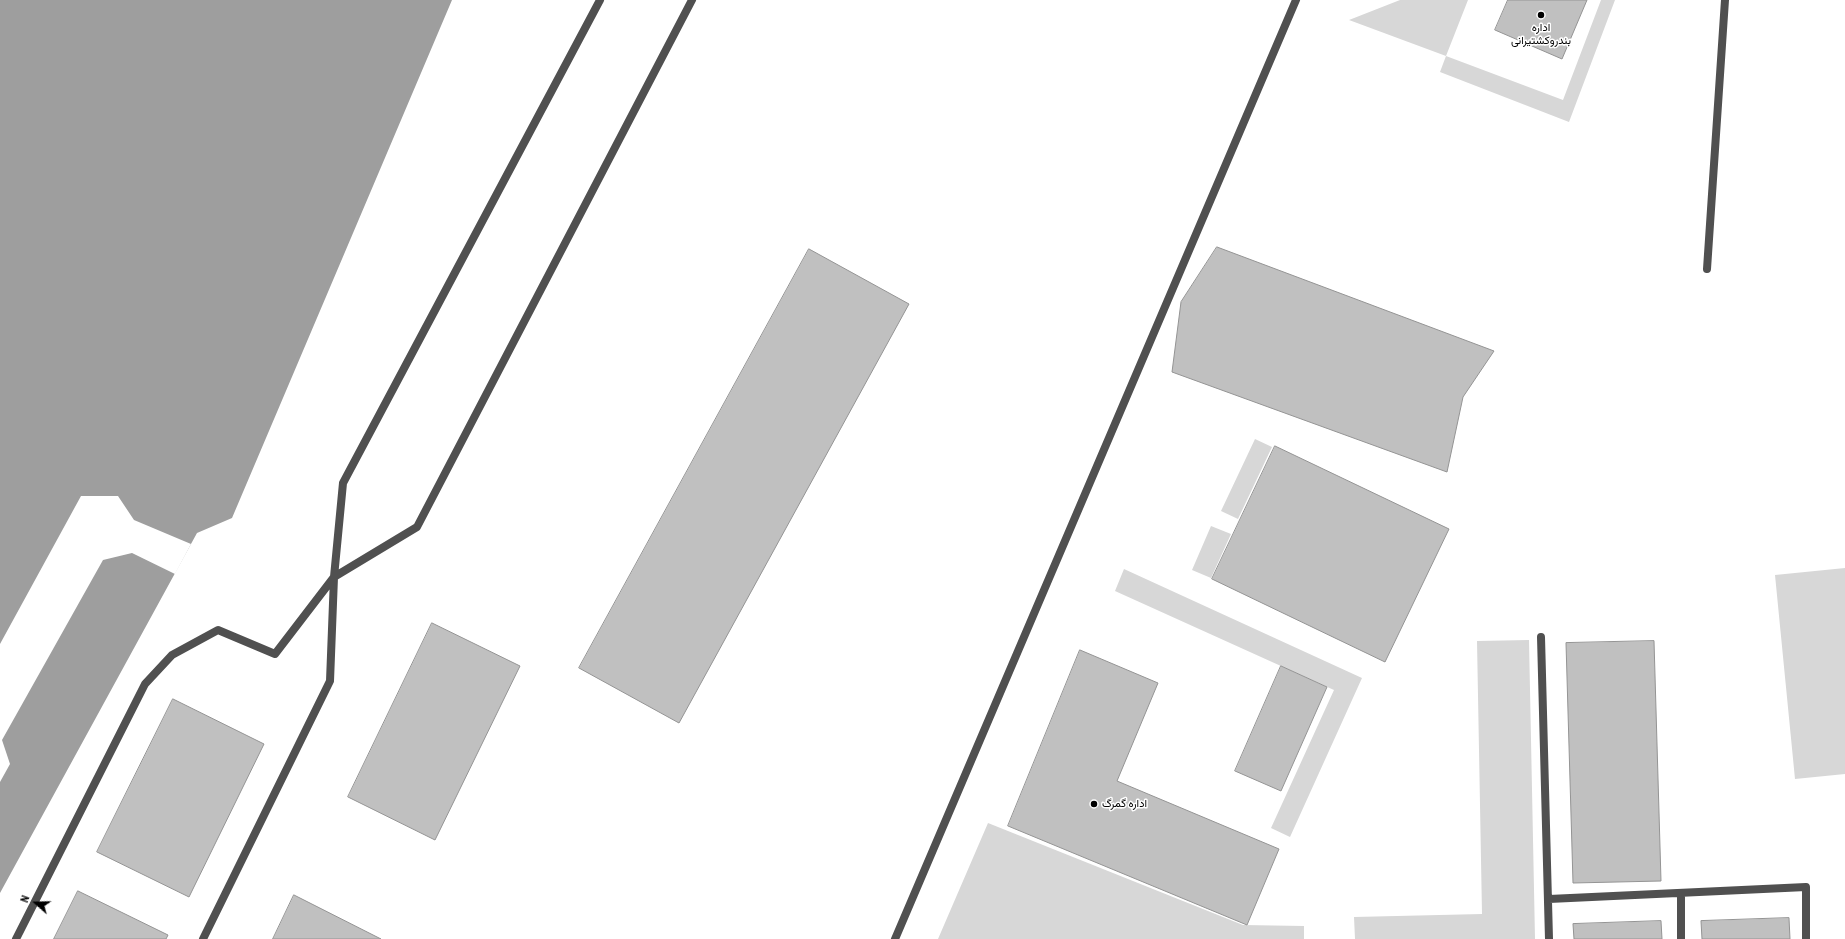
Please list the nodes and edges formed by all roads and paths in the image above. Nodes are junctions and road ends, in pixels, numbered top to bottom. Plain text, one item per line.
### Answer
1 (600, 0) edge
2 (692, 0) edge
3 (1296, 0) edge
4 (1725, 0) edge
5 (1707, 269) dead end
6 (334, 577) junction
7 (1541, 637) dead end
8 (1681, 892) junction
9 (1549, 899) junction
10 (16, 939) edge
11 (203, 939) edge
12 (895, 939) edge
13 (1549, 939) edge
14 (1681, 939) edge
15 (1806, 939) edge

1 - 6 lane
2 - 6 lane
3 - 12 lane
4 - 5 lane
6 - 10 lane
6 - 11 lane
7 - 9 lane
8 - 9 lane
8 - 14 lane
8 - 15 lane
9 - 13 lane

